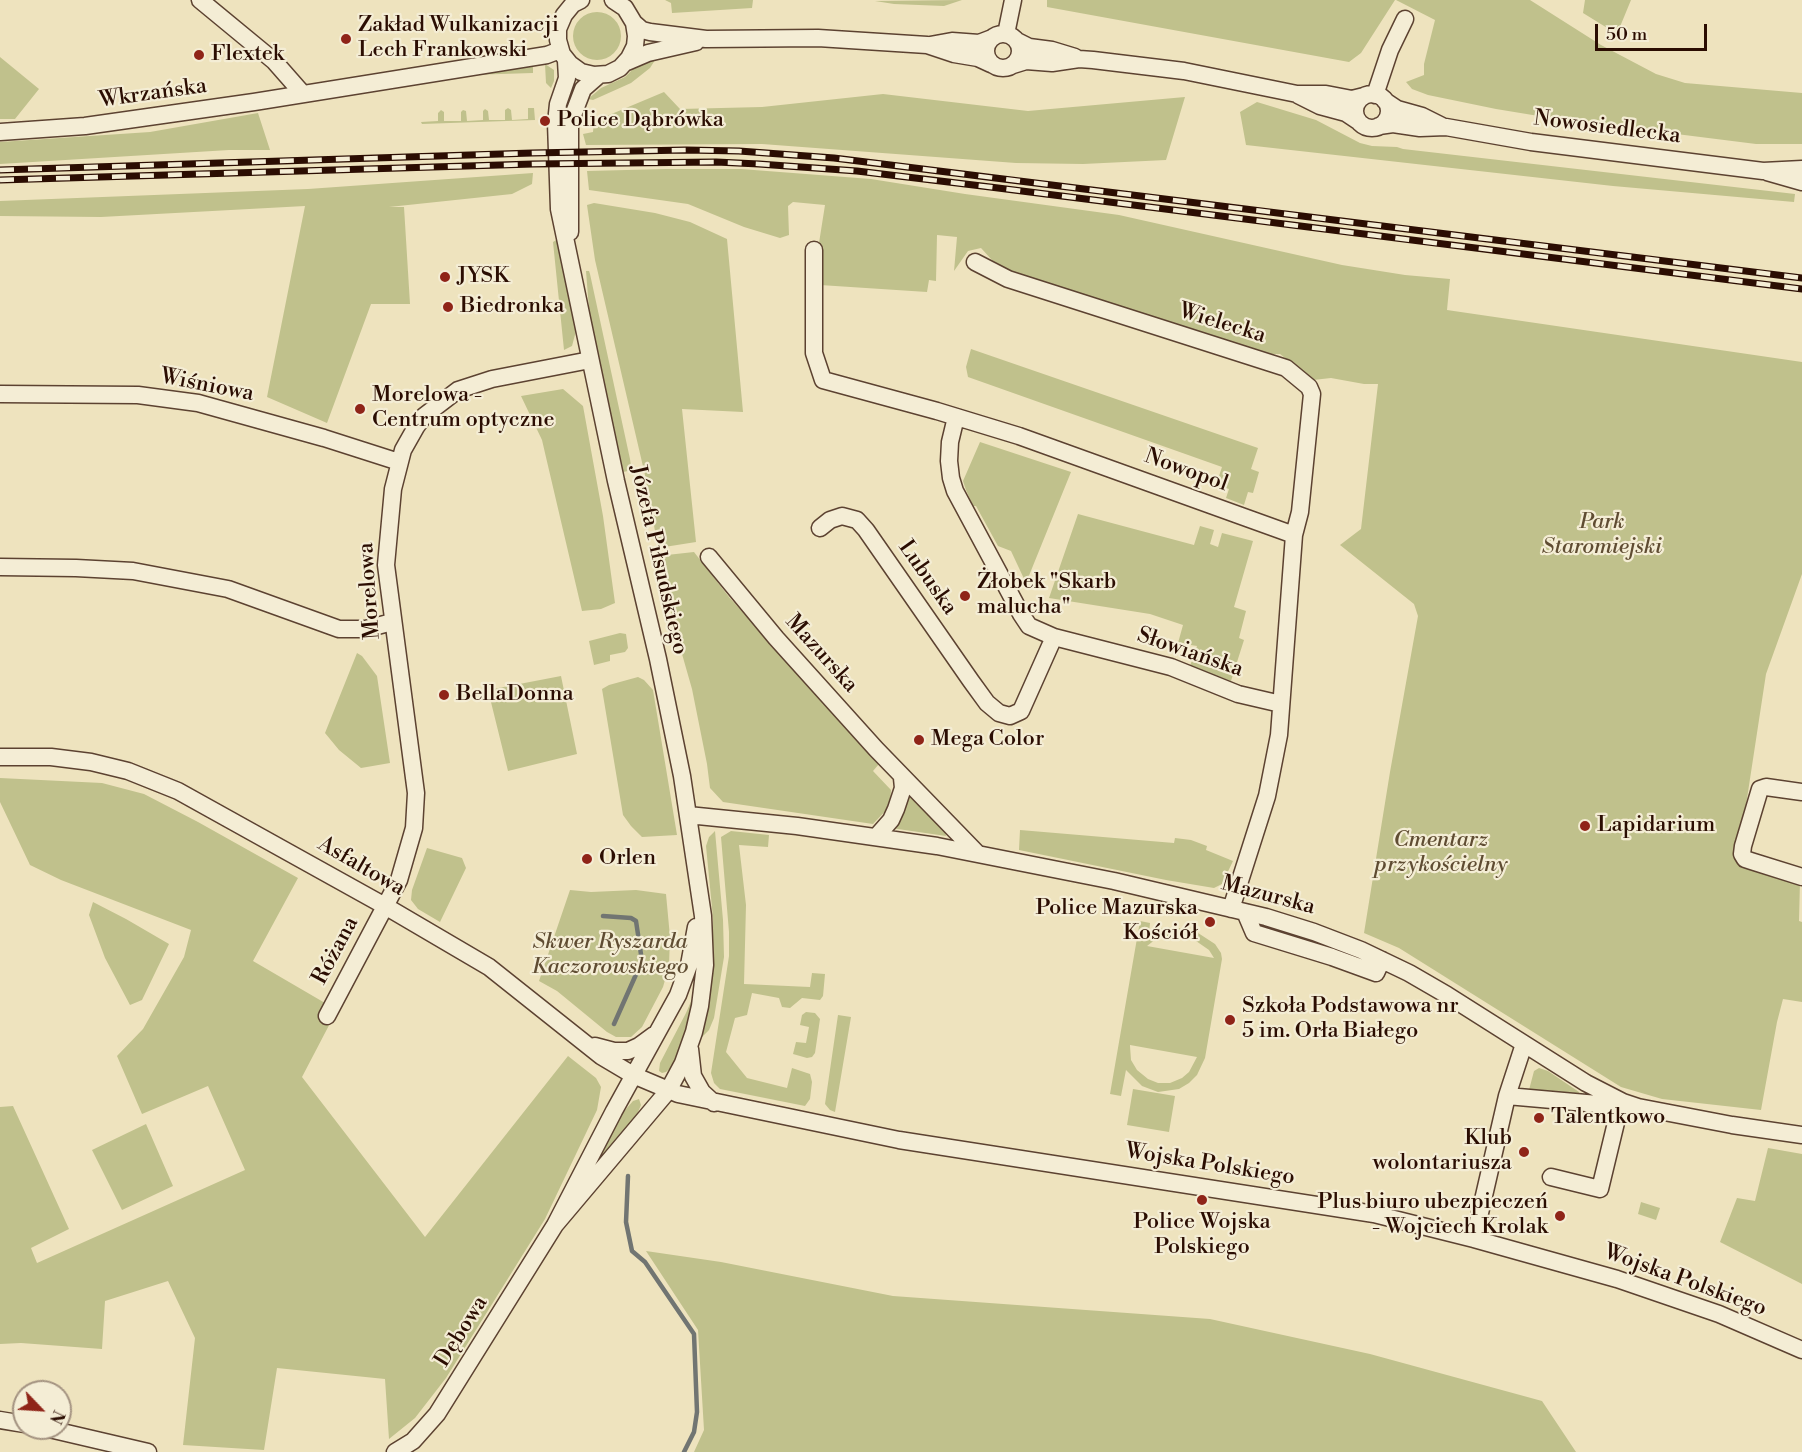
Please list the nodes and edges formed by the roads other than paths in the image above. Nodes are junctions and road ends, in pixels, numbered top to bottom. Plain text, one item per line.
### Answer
1 (200, 0) edge
2 (581, 0) edge
3 (613, 0) edge
4 (1013, 0) edge
5 (630, 12) edge
6 (1406, 19) dead end
7 (1005, 38) junction
8 (706, 39) junction
9 (927, 45) junction
10 (563, 55) junction
11 (1079, 59) junction
12 (627, 62) junction
13 (991, 64) junction
14 (1013, 65) junction
15 (599, 75) junction
16 (303, 94) junction
17 (1297, 94) junction
18 (1375, 97) junction
19 (1358, 121) junction
20 (1379, 126) junction
21 (1446, 128) junction
22 (0, 132) edge
23 (1802, 169) edge
24 (1764, 171) junction
25 (1802, 182) edge
26 (814, 250) dead end
27 (568, 257) junction
28 (975, 262) dead end
29 (590, 360) junction
30 (0, 394) edge
31 (956, 417) junction
32 (399, 462) junction
33 (820, 528) dead end
34 (1294, 535) junction
35 (709, 557) dead end
36 (0, 567) edge
37 (392, 622) junction
38 (1054, 637) junction
39 (1281, 704) junction
40 (0, 757) edge
41 (902, 778) junction
42 (1802, 792) edge
43 (688, 815) junction
44 (876, 837) junction
45 (977, 853) junction
46 (696, 875) junction
47 (1802, 877) edge
48 (385, 906) junction
49 (1238, 910) junction
50 (327, 1016) dead end
51 (662, 1027) junction
52 (580, 1040) junction
53 (691, 1043) junction
54 (1524, 1044) junction
55 (633, 1075) junction
56 (668, 1091) junction
57 (1507, 1096) junction
58 (714, 1103) junction
59 (1620, 1106) junction
60 (1638, 1107) junction
61 (1802, 1135) edge
62 (1551, 1177) dead end
63 (555, 1225) junction
64 (1474, 1239) junction
65 (1802, 1350) edge
66 (72, 1434) edge
67 (148, 1452) edge
68 (395, 1452) edge

1 - 16 street
2 - 10 street, Józefa Piłsudskiego
3 - 5 street
4 - 7 street
5 - 8 street, Nowosiedlecka
5 - 12 street
6 - 18 street
7 - 9 street, Nowosiedlecka
7 - 11 street, Nowosiedlecka
7 - 13 street
7 - 14 street
8 - 9 street, Nowosiedlecka
8 - 12 street, Nowosiedlecka
9 - 13 street, Nowosiedlecka
10 - 15 street
10 - 16 street, Wkrzańska
10 - 27 street, Józefa Piłsudskiego
11 - 14 street, Nowosiedlecka
11 - 17 street, Nowosiedlecka
12 - 15 street, Józefa Piłsudskiego
13 - 14 street, Nowosiedlecka
15 - 27 street, Józefa Piłsudskiego
16 - 22 street, Wkrzańska
17 - 18 street, Nowosiedlecka
17 - 19 street, Nowosiedlecka
18 - 19 street
18 - 20 street
18 - 21 street, Nowosiedlecka
19 - 20 street, Nowosiedlecka
20 - 21 street, Nowosiedlecka
21 - 24 street, Nowosiedlecka
23 - 24 street, Nowosiedlecka
24 - 25 street, Nowosiedlecka
26 - 31 street, Nowopol
27 - 29 street, Józefa Piłsudskiego
28 - 34 street, Wielecka
29 - 32 street, Morelowa
29 - 43 street, Józefa Piłsudskiego
30 - 32 street, Wiśniowa
31 - 34 street, Nowopol
31 - 38 street, Słowiańska
32 - 37 street, Morelowa
33 - 38 street, Lubuska
34 - 39 street
35 - 41 street, Mazurska
36 - 37 street
37 - 48 street, Morelowa
38 - 39 street, Słowiańska
39 - 49 street
40 - 48 street, Asfaltowa
41 - 44 street
41 - 45 street, Mazurska
42 - 47 street
43 - 44 street, Mazurska
43 - 46 street, Józefa Piłsudskiego
44 - 45 street, Mazurska
45 - 49 street, Mazurska
46 - 51 street, Józefa Piłsudskiego
46 - 53 street, Józefa Piłsudskiego
48 - 50 street, Różana
48 - 52 street, Asfaltowa
49 - 54 street
51 - 52 street, Józefa Piłsudskiego
51 - 55 street, Józefa Piłsudskiego
52 - 55 street, Asfaltowa
53 - 56 street, Józefa Piłsudskiego
53 - 58 street, Józefa Piłsudskiego
54 - 57 street
54 - 60 street
55 - 56 street, Asfaltowa
55 - 63 street, Dębowa
56 - 58 street, Wojska Polskiego
56 - 63 street, Dębowa
57 - 59 street
57 - 64 street
58 - 64 street, Wojska Polskiego
59 - 60 street
59 - 62 street
60 - 61 street
63 - 68 street, Dębowa
64 - 65 street, Wojska Polskiego
66 - 67 street

